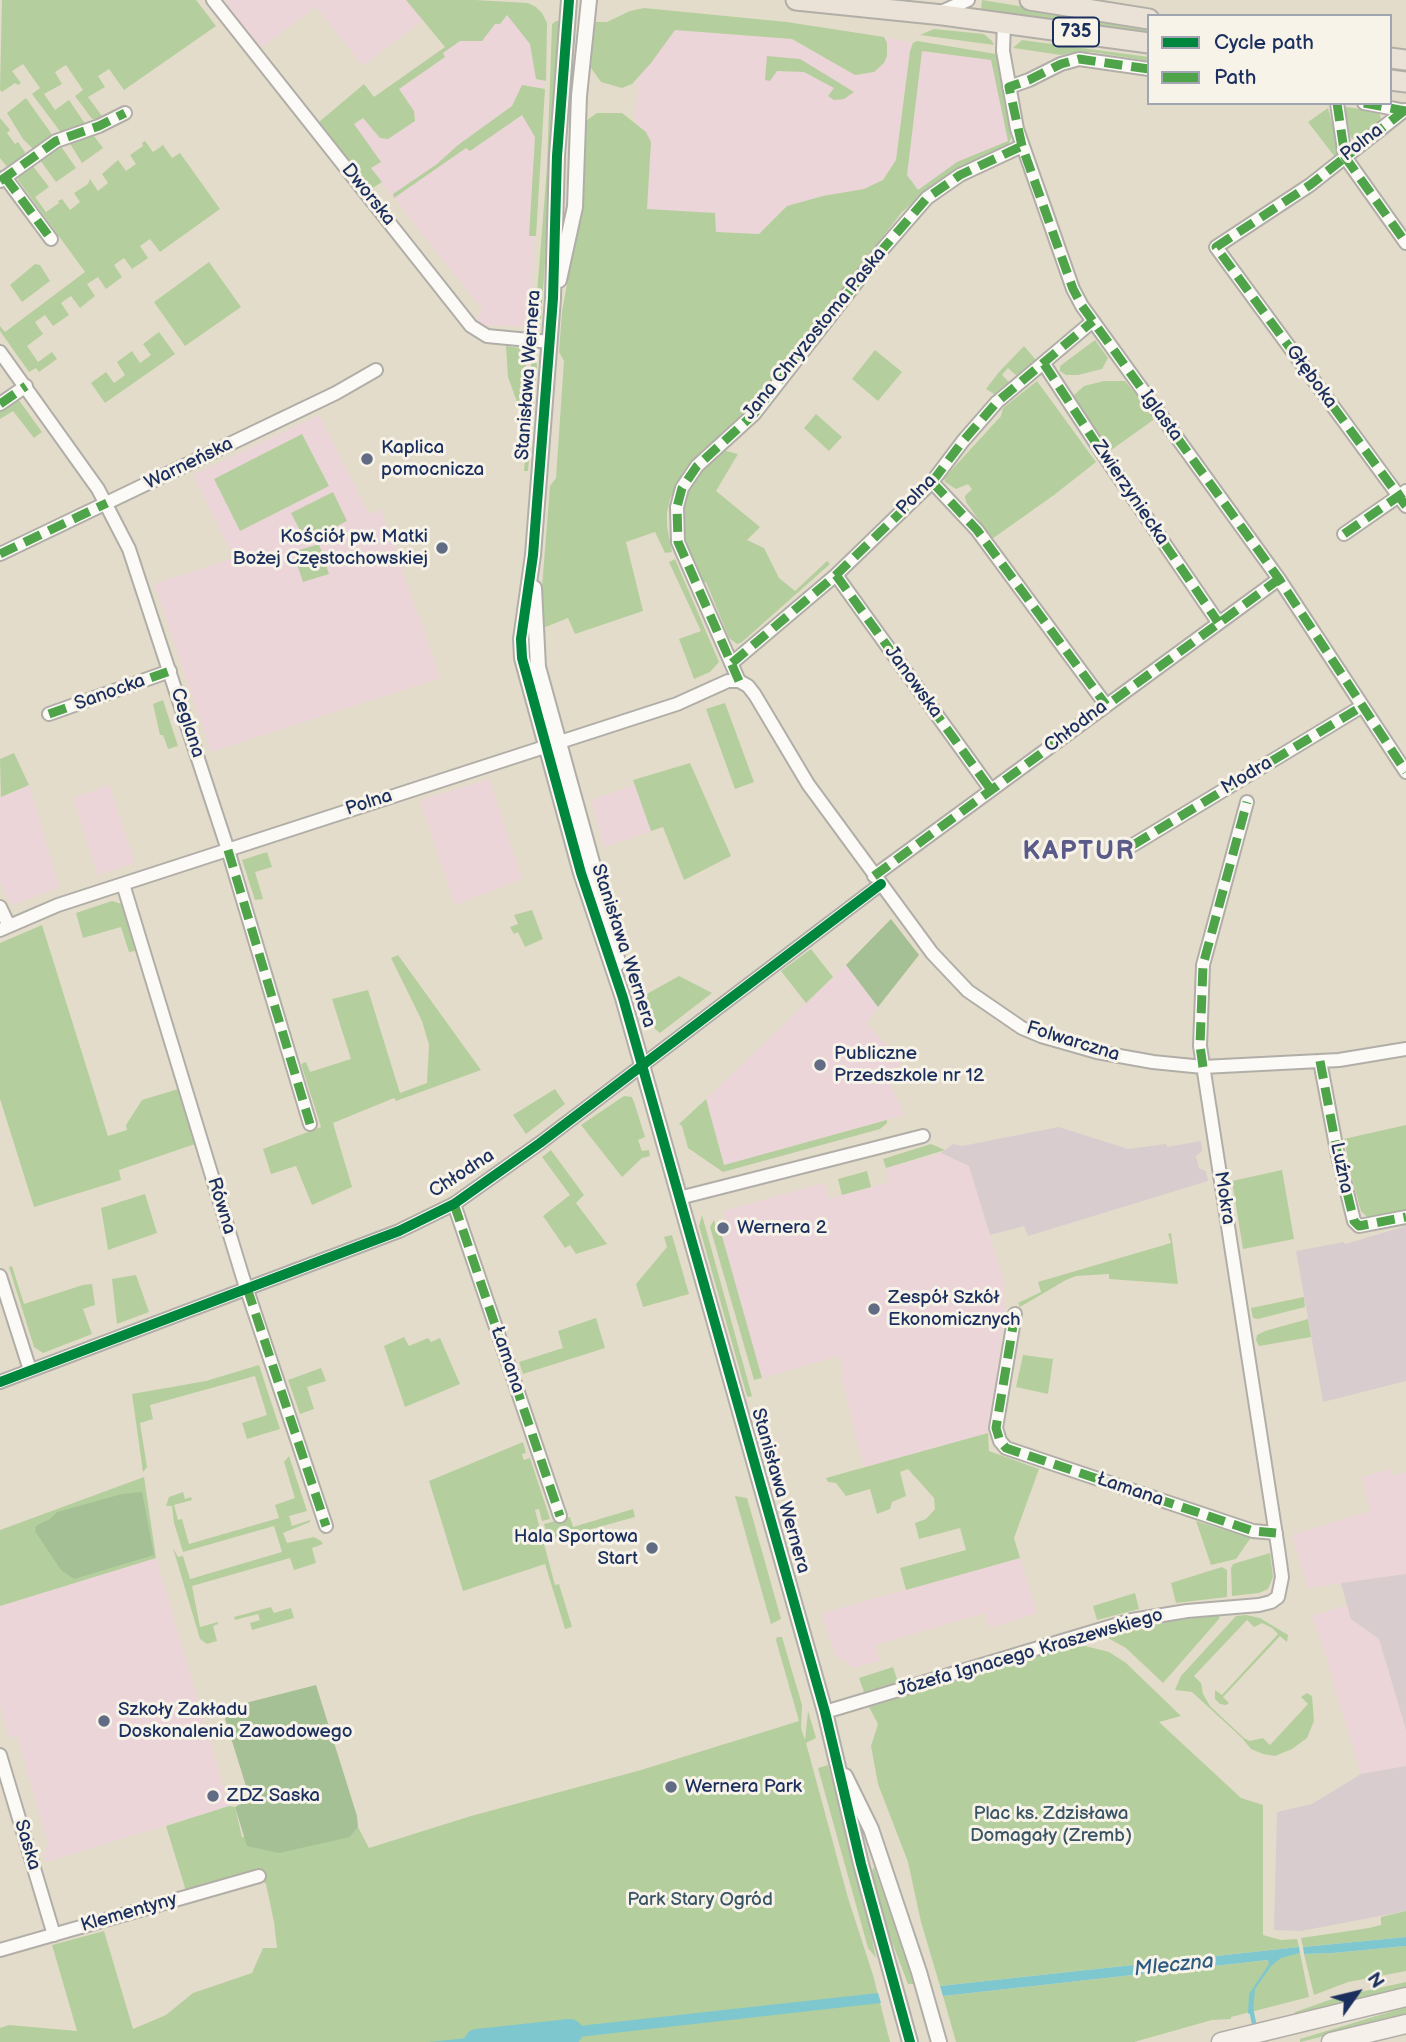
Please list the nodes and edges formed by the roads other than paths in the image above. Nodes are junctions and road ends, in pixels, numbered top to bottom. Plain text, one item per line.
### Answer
1 (214, 0) edge
2 (569, 0) edge
3 (589, 0) edge
4 (796, 0) edge
5 (968, 0) edge
6 (1030, 0) edge
7 (1090, 4) edge
8 (934, 14) junction
9 (1147, 18) edge
10 (1004, 22) junction
11 (1147, 43) edge
12 (1147, 69) edge
13 (1009, 87) junction
14 (1337, 105) edge
15 (1376, 105) edge
16 (1406, 110) edge
17 (125, 113) dead end
18 (1022, 146) junction
19 (1345, 157) junction
20 (3, 179) edge
21 (51, 239) dead end
22 (1406, 243) edge
23 (1216, 247) joint
24 (553, 298) junction
25 (1093, 321) junction
26 (550, 342) junction
27 (0, 352) edge
28 (1044, 364) junction
29 (376, 370) dead end
30 (26, 386) junction
31 (0, 404) edge
32 (932, 482) junction
33 (1404, 498) edge
34 (107, 503) junction
35 (1345, 534) dead end
36 (0, 554) edge
37 (836, 575) junction
38 (1279, 579) junction
39 (1218, 622) junction
40 (732, 663) junction
41 (170, 671) junction
42 (739, 681) junction
43 (1106, 705) junction
44 (1361, 707) junction
45 (49, 714) dead end
46 (552, 745) junction
47 (1406, 772) edge
48 (991, 790) junction
49 (1247, 802) dead end
50 (1133, 845) dead end
51 (228, 850) junction
52 (878, 880) junction
53 (123, 884) junction
54 (0, 908) edge
55 (4, 928) edge
56 (1406, 1049) edge
57 (1320, 1061) junction
58 (642, 1065) junction
59 (1203, 1067) junction
60 (310, 1124) dead end
61 (923, 1136) dead end
62 (679, 1198) junction
63 (454, 1204) junction
64 (1406, 1216) edge
65 (0, 1276) edge
66 (247, 1288) junction
67 (1015, 1314) dead end
68 (30, 1370) junction
69 (0, 1382) edge
70 (560, 1516) dead end
71 (326, 1526) dead end
72 (1276, 1533) junction
73 (1278, 1597) joint
74 (825, 1712) junction
75 (0, 1755) edge
76 (839, 1766) junction
77 (259, 1876) dead end
78 (54, 1935) junction
79 (0, 1950) edge
80 (1406, 1997) edge
81 (1406, 2024) edge
82 (910, 2042) edge
83 (939, 2042) edge
84 (1222, 2042) edge
85 (1331, 2042) edge

1 - 26 street, Dworska
2 - 24 street, Stanisława Wernera
3 - 24 street, Stanisława Wernera
4 - 8 main road, 735
5 - 8 street
6 - 7 main road, 735
7 - 9 main road, 735
8 - 10 main road, 735
10 - 11 main road, 735
10 - 13 street, Iglasta
12 - 13 street
13 - 18 street, Iglasta
14 - 19 street
15 - 16 street
16 - 19 street, Polna
17 - 20 street
18 - 25 street, Iglasta
18 - 40 street, Jana Chryzostoma Paska
19 - 22 street
19 - 23 street, Polna
20 - 21 street
23 - 33 street, Głęboka
24 - 26 street, Stanisława Wernera
25 - 28 street, Polna
25 - 38 street, Iglasta
26 - 46 street, Stanisława Wernera
27 - 30 street, Ceglana
28 - 32 street, Polna
28 - 39 street, Zwierzyniecka
29 - 34 street, Warneńska
30 - 31 street
30 - 34 street, Ceglana
32 - 37 street, Polna
32 - 43 street
33 - 35 street
34 - 36 street, Warneńska
34 - 41 street, Ceglana
37 - 40 street, Polna
37 - 48 street, Janowska
38 - 39 street, Chłodna
38 - 44 street, Iglasta
39 - 43 street, Chłodna
40 - 42 street, Jana Chryzostoma Paska
41 - 45 street, Sanocka
41 - 51 street, Ceglana
42 - 46 street, Polna
42 - 52 street, Folwarczna
43 - 48 street, Chłodna
44 - 47 street, Iglasta
44 - 50 street, Modra
46 - 51 street, Polna
46 - 58 street, Stanisława Wernera
48 - 52 street, Chłodna
49 - 59 street, Mokra
51 - 53 street, Polna
51 - 60 street, Ceglana
52 - 58 street, Chłodna
52 - 59 street, Folwarczna
53 - 55 street, Polna
53 - 66 street, Równa
54 - 55 street
56 - 57 street, Folwarczna
57 - 59 street, Folwarczna
57 - 64 street, Luźna
58 - 62 street, Stanisława Wernera
58 - 63 street, Chłodna
59 - 72 street, Mokra
61 - 62 street
62 - 74 street, Stanisława Wernera
63 - 66 street, Chłodna
63 - 70 street, Łamana
65 - 68 street
66 - 68 street, Chłodna
66 - 71 street, Równa
67 - 72 street, Łamana
68 - 69 street, Chłodna
72 - 73 street, Mokra
73 - 74 street, Józefa Ignacego Kraszewskiego
74 - 76 street, Stanisława Wernera
75 - 78 street, Saska
76 - 82 street, Stanisława Wernera
76 - 83 street, Stanisława Wernera
77 - 78 street, Klementyny
78 - 79 street, Klementyny
80 - 84 main road
81 - 85 main road

